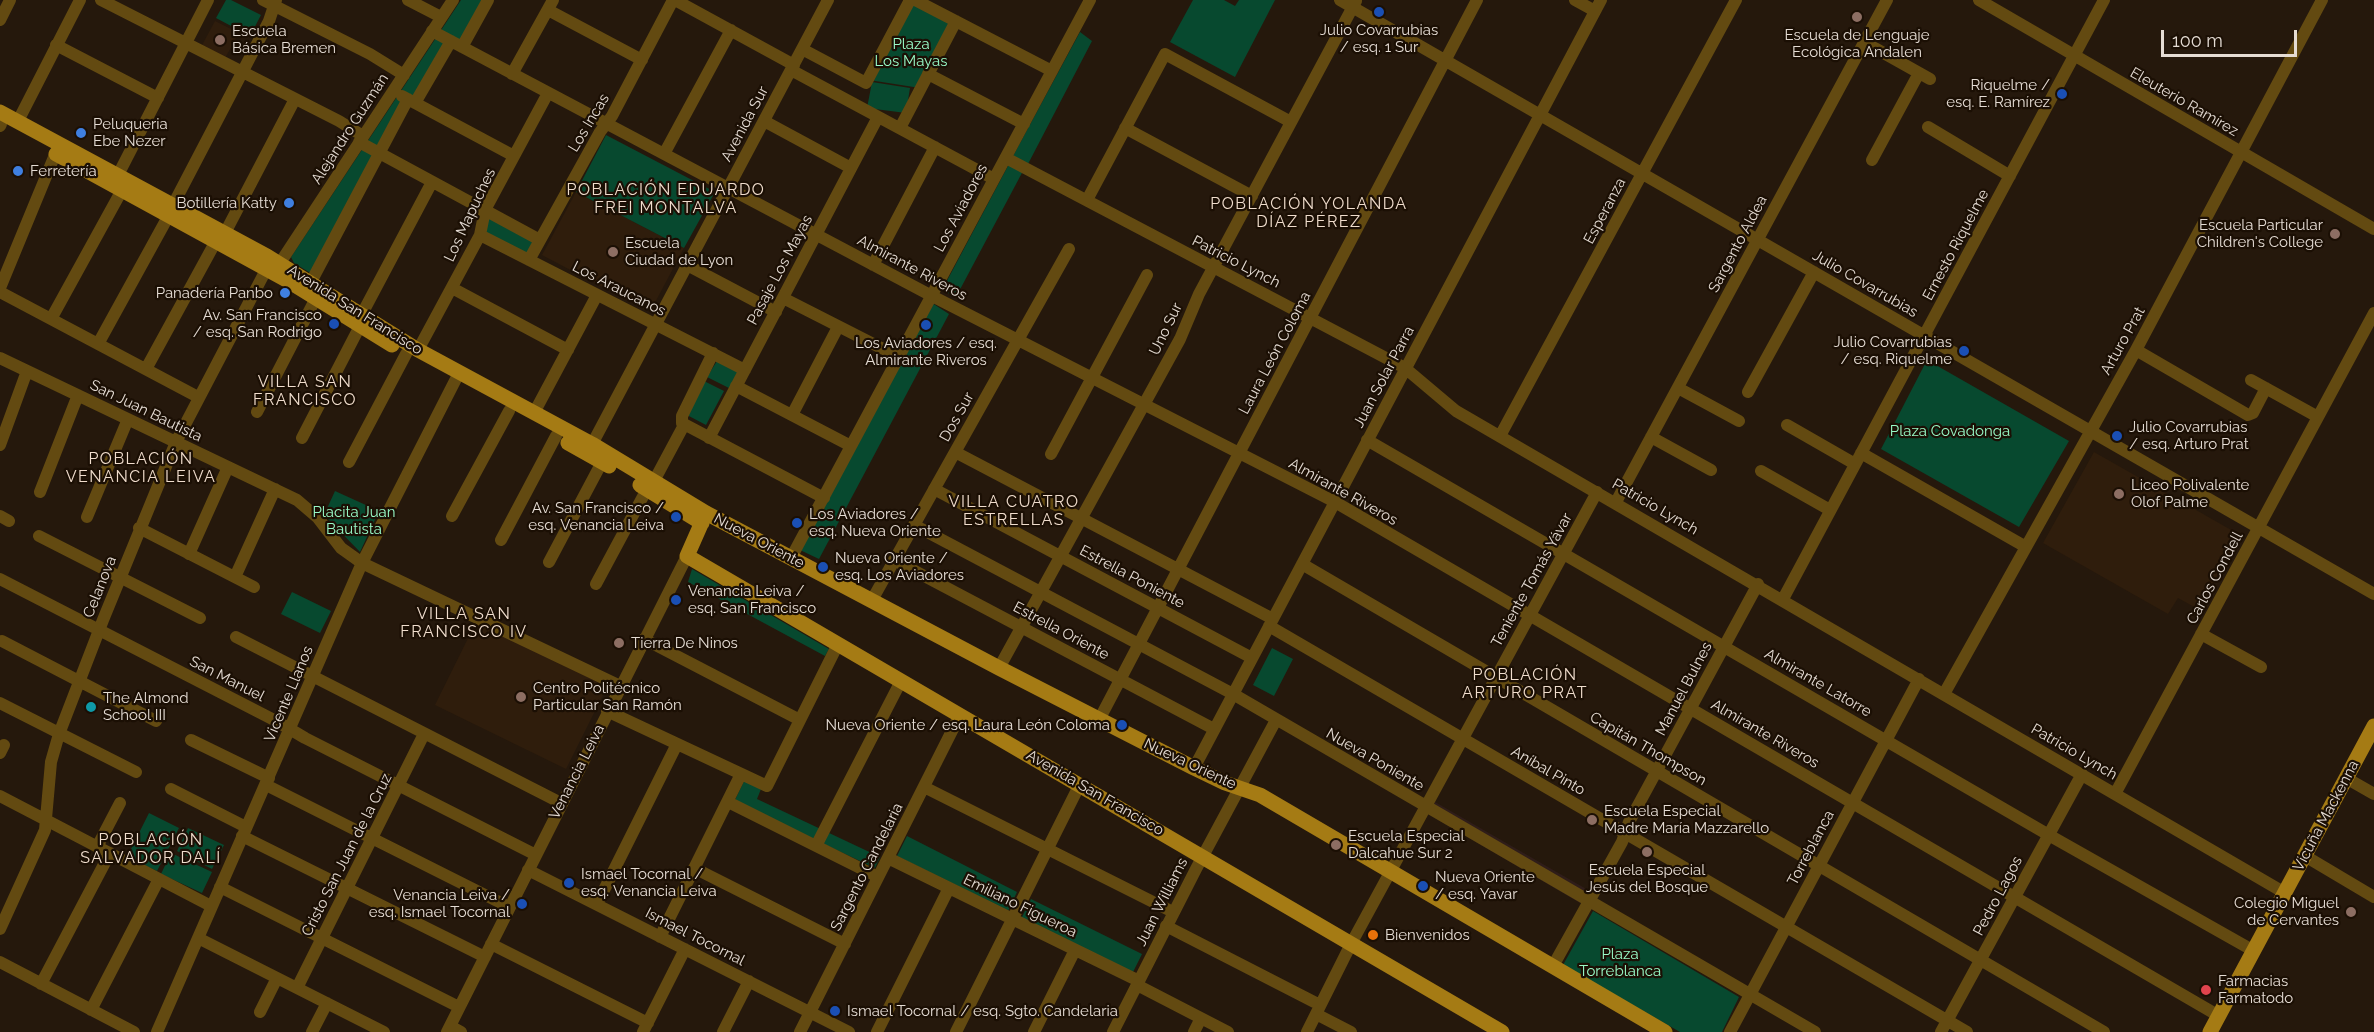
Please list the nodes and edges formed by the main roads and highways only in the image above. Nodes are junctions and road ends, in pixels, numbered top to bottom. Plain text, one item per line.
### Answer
1 (0, 121) edge
2 (57, 148) junction
3 (273, 266) junction
4 (361, 320) junction
5 (457, 378) junction
6 (590, 449) junction
7 (650, 485) junction
8 (704, 518) junction
9 (687, 556) joint
10 (2374, 726) edge
11 (1497, 1031) edge
12 (1665, 1032) edge
13 (2210, 1032) edge

1 - 2 main road, Avenida San Francisco
1 - 2 main road, Avenida San Francisco
2 - 3 main road, Avenida San Francisco
3 - 4 main road, Avenida San Francisco
3 - 4 main road, Avenida San Francisco
4 - 5 main road, Avenida San Francisco
5 - 6 main road, Avenida San Francisco
5 - 6 main road, Avenida San Francisco
6 - 7 main road, Avenida San Francisco
6 - 7 main road, Avenida San Francisco
7 - 8 main road, Avenida San Francisco
8 - 9 main road, Venancia Leiva
8 - 12 main road, Nueva Oriente
9 - 11 main road, Avenida San Francisco
10 - 13 main road, Vicuña Mackenna

